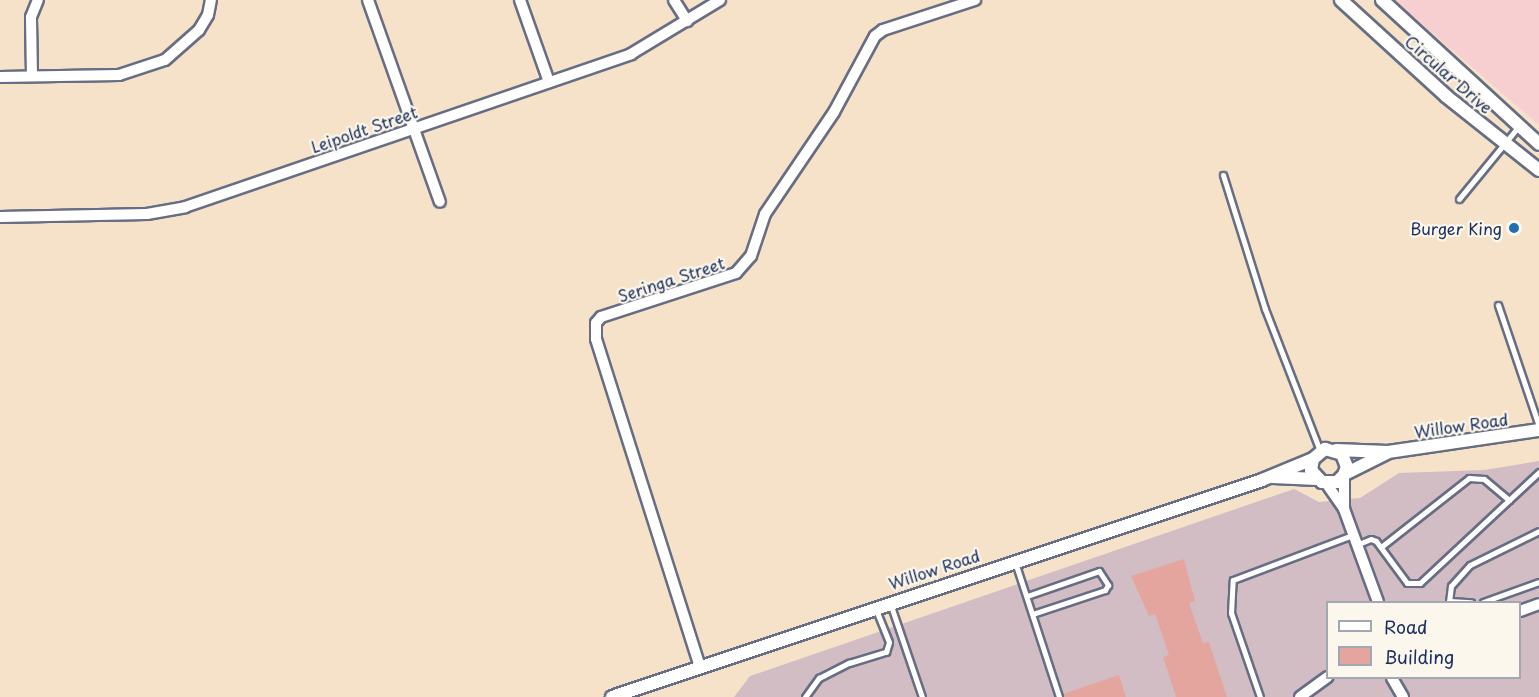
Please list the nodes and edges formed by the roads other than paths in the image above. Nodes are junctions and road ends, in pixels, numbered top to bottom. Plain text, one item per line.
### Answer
1 (38, 0) edge
2 (211, 0) edge
3 (368, 0) edge
4 (520, 0) edge
5 (674, 0) edge
6 (720, 0) edge
7 (975, 0) edge
8 (1382, 0) edge
9 (1345, 1) edge
10 (687, 21) junction
11 (32, 76) junction
12 (0, 77) edge
13 (549, 82) junction
14 (1520, 124) junction
15 (412, 129) junction
16 (1506, 143) junction
17 (1539, 144) edge
18 (1539, 170) edge
19 (1223, 175) dead end
20 (1458, 199) dead end
21 (440, 202) dead end
22 (0, 217) edge
23 (1498, 305) dead end
24 (1539, 426) edge
25 (1539, 430) edge
26 (1336, 450) junction
27 (1388, 452) junction
28 (1316, 455) junction
29 (1539, 472) edge
30 (1345, 474) junction
31 (1269, 477) junction
32 (1321, 481) junction
33 (1509, 500) junction
34 (1344, 509) junction
35 (1539, 531) edge
36 (1355, 540) junction
37 (1381, 547) junction
38 (1014, 560) junction
39 (1539, 582) edge
40 (1027, 596) junction
41 (1375, 600) edge
42 (1449, 601) edge
43 (1488, 601) edge
44 (890, 602) junction
45 (1539, 604) edge
46 (875, 607) junction
47 (1521, 611) edge
48 (1033, 614) junction
49 (700, 667) junction
50 (1326, 678) edge
51 (1393, 679) edge
52 (1400, 679) edge
53 (1402, 695) edge
54 (612, 697) edge
55 (805, 697) edge
56 (922, 697) edge
57 (1059, 697) edge
58 (1260, 697) edge
59 (1300, 697) edge

1 - 11 street
2 - 11 street
3 - 15 street
4 - 13 street
5 - 10 street
6 - 10 street, Leipoldt Street
7 - 49 street, Seringa Street
8 - 14 street, Circular Drive
9 - 16 street, Circular Drive
10 - 13 street, Leipoldt Street
11 - 12 street
13 - 15 street, Leipoldt Street
14 - 16 lane
14 - 17 street, Circular Drive
15 - 21 street
15 - 22 street, Leipoldt Street
16 - 18 street, Circular Drive
16 - 20 lane
19 - 28 lane
23 - 24 lane
25 - 27 street, Willow Road
26 - 27 street, Willow Road
26 - 28 street, Willow Road
26 - 30 street
27 - 30 street, Willow Road
28 - 31 street, Willow Road
28 - 32 street
29 - 33 lane
30 - 32 street, Willow Road
30 - 34 street
31 - 32 street, Willow Road
31 - 38 street, Willow Road
32 - 34 street
33 - 37 lane
33 - 37 lane
34 - 36 street
35 - 42 lane
36 - 37 lane
36 - 41 street
36 - 58 lane
38 - 40 lane
38 - 44 street, Willow Road
39 - 43 lane
40 - 48 lane
40 - 48 lane
44 - 46 street, Willow Road
44 - 56 lane
45 - 47 street
46 - 49 street, Willow Road
46 - 55 lane
48 - 57 lane
49 - 54 street, Willow Road
50 - 59 street
51 - 53 street
52 - 53 street

